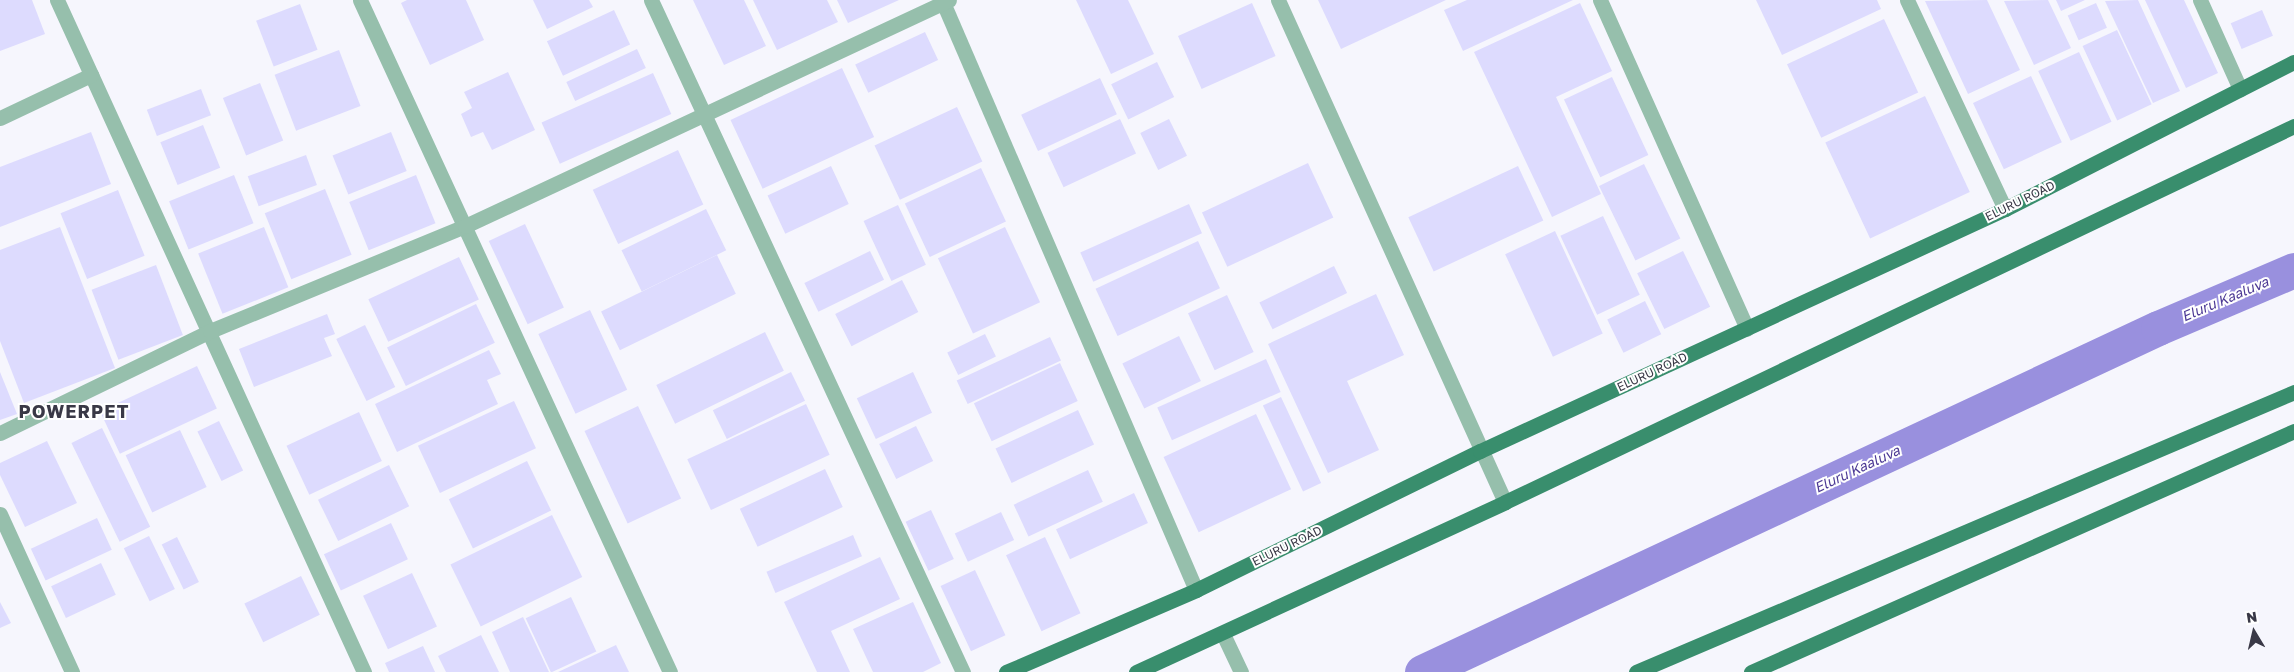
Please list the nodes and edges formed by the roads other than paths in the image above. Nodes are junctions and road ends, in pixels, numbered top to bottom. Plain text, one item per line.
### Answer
1 (57, 0) edge
2 (360, 0) edge
3 (651, 0) edge
4 (1278, 0) edge
5 (1600, 0) edge
6 (1907, 0) edge
7 (2200, 0) edge
8 (945, 1) edge
9 (2294, 62) edge
10 (91, 75) junction
11 (2240, 89) junction
12 (704, 114) junction
13 (0, 118) edge
14 (2294, 126) edge
15 (2005, 209) junction
16 (465, 226) junction
17 (1747, 329) junction
18 (210, 331) junction
19 (2294, 392) edge
20 (2294, 431) edge
21 (0, 433) edge
22 (1480, 451) junction
23 (1505, 502) junction
24 (0, 514) edge
25 (1196, 590) junction
26 (1223, 634) junction
27 (72, 672) edge
28 (364, 672) edge
29 (670, 672) edge
30 (962, 672) edge
31 (1006, 672) edge
32 (1136, 672) edge
33 (1241, 672) edge
34 (1636, 672) edge
35 (1751, 672) edge

1 - 10 street
2 - 16 street
3 - 12 street
4 - 22 street
5 - 17 street
6 - 15 street
7 - 11 street
8 - 12 street
8 - 25 street
9 - 11 main road, ELURU ROAD
10 - 13 street
10 - 18 street
11 - 15 main road, ELURU ROAD
12 - 16 street
12 - 30 street
14 - 23 main road
15 - 17 main road, ELURU ROAD
16 - 18 street
16 - 29 street
17 - 22 main road, ELURU ROAD
18 - 21 street
18 - 28 street
19 - 34 main road
20 - 35 main road
22 - 23 street
22 - 25 main road, ELURU ROAD
23 - 26 main road
24 - 27 street
25 - 31 main road, ELURU ROAD
26 - 32 main road
26 - 33 street

